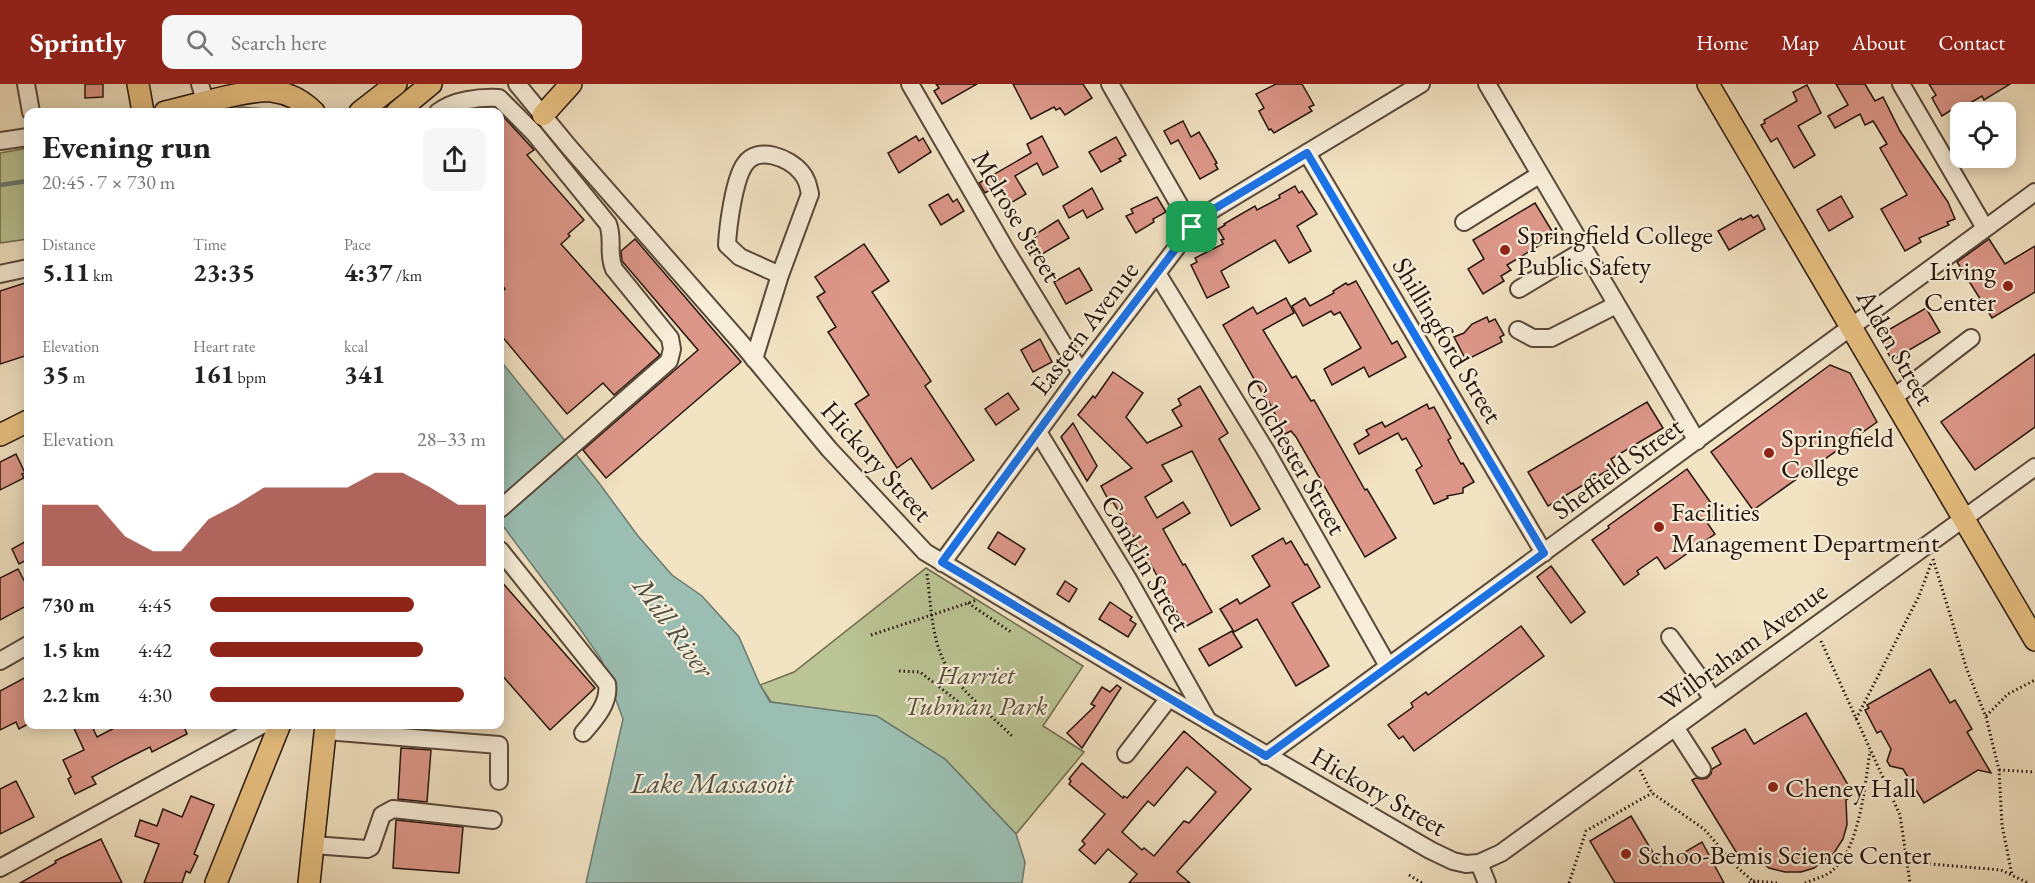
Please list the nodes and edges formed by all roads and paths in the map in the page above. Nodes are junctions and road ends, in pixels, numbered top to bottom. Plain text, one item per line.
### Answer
1 (26, 84) edge
2 (138, 84) edge
3 (396, 84) edge
4 (431, 84) edge
5 (517, 84) edge
6 (571, 84) edge
7 (910, 84) edge
8 (1110, 84) edge
9 (1421, 84) edge
10 (1486, 84) edge
11 (1708, 84) edge
12 (1901, 84) edge
13 (232, 91) edge
14 (203, 94) edge
15 (30, 108) edge
16 (142, 108) edge
17 (173, 108) edge
18 (309, 108) edge
19 (365, 108) edge
20 (402, 108) edge
21 (444, 108) edge
22 (537, 122) junction
23 (24, 138) edge
24 (0, 141) edge
25 (1307, 153) junction
26 (1539, 175) junction
27 (2035, 192) edge
28 (1464, 222) dead end
29 (1192, 227) junction
30 (1985, 228) junction
31 (1584, 250) junction
32 (24, 269) edge
33 (1157, 273) junction
34 (0, 274) edge
35 (780, 275) junction
36 (1519, 289) dead end
37 (1616, 305) junction
38 (1851, 327) junction
39 (1518, 330) dead end
40 (1971, 339) dead end
41 (754, 359) junction
42 (1081, 373) junction
43 (1893, 398) junction
44 (24, 423) edge
45 (1038, 432) junction
46 (0, 435) edge
47 (1697, 441) junction
48 (2035, 467) edge
49 (504, 505) edge
50 (1964, 519) junction
51 (1942, 552) dead end
52 (1544, 553) junction
53 (504, 555) edge
54 (1932, 559) junction
55 (942, 562) junction
56 (927, 574) dead end
57 (978, 600) dead end
58 (968, 603) junction
59 (933, 615) junction
60 (1814, 626) junction
61 (1011, 632) dead end
62 (871, 635) dead end
63 (1670, 637) dead end
64 (2035, 640) edge
65 (24, 647) edge
66 (0, 661) edge
67 (1388, 666) junction
68 (899, 671) dead end
69 (2035, 680) edge
70 (1169, 698) junction
71 (1712, 699) junction
72 (980, 704) junction
73 (1986, 717) junction
74 (1856, 719) junction
75 (1208, 722) junction
76 (1675, 727) junction
77 (255, 729) edge
78 (278, 729) edge
79 (326, 729) edge
80 (336, 729) edge
81 (583, 733) dead end
82 (1013, 737) dead end
83 (1870, 749) junction
84 (1125, 754) dead end
85 (1266, 756) junction
86 (1633, 757) junction
87 (1702, 769) dead end
88 (2000, 770) junction
89 (2035, 772) edge
90 (499, 782) dead end
91 (1652, 793) junction
92 (493, 820) dead end
93 (313, 845) junction
94 (1907, 862) junction
95 (1479, 863) junction
96 (0, 868) edge
97 (1409, 875) dead end
98 (2012, 875) junction
99 (1752, 882) edge
100 (216, 883) edge
101 (309, 883) edge
102 (1422, 883) edge
103 (1487, 883) edge
104 (1569, 883) edge
105 (1780, 883) edge
106 (1805, 883) edge
107 (1910, 883) edge
108 (2028, 883) edge

1 - 15 street
2 - 16 main road
3 - 19 main road
4 - 20 main road
5 - 22 street, Hickory Street
6 - 22 main road
7 - 42 street, Melrose Street
8 - 29 street
9 - 25 street, Eastern Avenue
10 - 26 street
11 - 38 main road, Alden Street
12 - 30 street
13 - 14 main road
13 - 18 main road
14 - 17 main road
21 - 22 street
22 - 41 street, Hickory Street
22 - 49 street
23 - 24 street
25 - 29 street, Eastern Avenue
25 - 52 street, Shillingford Street
26 - 28 street
26 - 31 street
27 - 30 street, Sheffield Street
29 - 33 street, Eastern Avenue
30 - 38 street, Sheffield Street
31 - 36 street
31 - 37 street
32 - 34 street
33 - 42 street, Eastern Avenue
33 - 67 street, Colchester Street
35 - 35 street
35 - 41 street
37 - 39 street
37 - 47 street
38 - 43 main road, Alden Street
38 - 47 street, Sheffield Street
40 - 43 street
41 - 55 street, Hickory Street
42 - 45 street, Eastern Avenue
43 - 50 main road, Alden Street
44 - 46 main road
45 - 55 street, Eastern Avenue
45 - 75 street, Conklin Street
47 - 52 street, Sheffield Street
48 - 50 street, Wilbraham Avenue
50 - 60 street, Wilbraham Avenue
50 - 64 main road, Alden Street
51 - 54 path
52 - 67 street, Sheffield Street
53 - 81 street
54 - 73 path
54 - 74 path
55 - 70 street, Hickory Street
56 - 59 path
57 - 58 path
58 - 59 path
58 - 61 path
59 - 62 path
59 - 72 path
60 - 71 street, Wilbraham Avenue
60 - 74 path
63 - 71 street
65 - 66 street
67 - 85 street, Sheffield Street
68 - 72 path
69 - 73 path
70 - 75 street, Hickory Street
70 - 84 street
71 - 76 street, Wilbraham Avenue
72 - 82 path
73 - 88 path
74 - 83 path
75 - 85 street, Hickory Street
76 - 86 street, Wilbraham Avenue
76 - 87 street
77 - 96 street
78 - 100 main road
79 - 93 main road
80 - 90 street
83 - 94 path
83 - 106 path
85 - 95 street, Hickory Street
86 - 91 path
86 - 95 street, Wilbraham Avenue
88 - 89 path
88 - 98 path
91 - 99 path
91 - 104 path
92 - 93 street
93 - 101 main road
94 - 98 path
94 - 107 path
95 - 103 street
97 - 102 path
98 - 108 path
99 - 105 path

